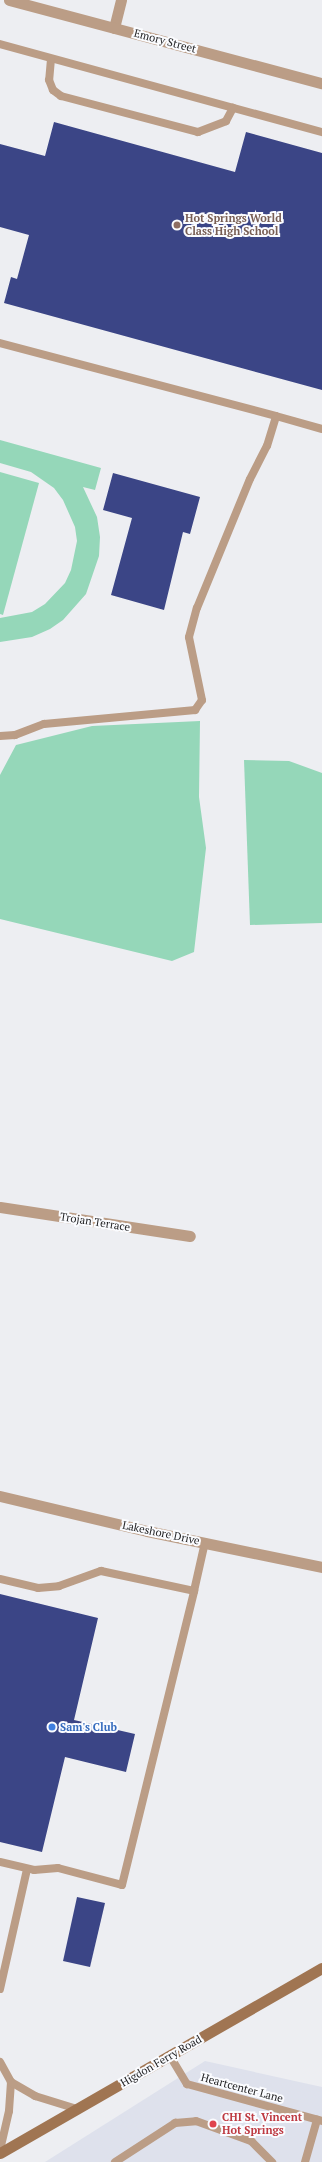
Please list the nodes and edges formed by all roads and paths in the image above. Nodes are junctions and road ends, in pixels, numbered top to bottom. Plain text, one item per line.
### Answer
1 (9, 0) edge
2 (121, 0) edge
3 (114, 28) junction
4 (0, 44) edge
5 (51, 59) junction
6 (322, 83) edge
7 (233, 108) junction
8 (322, 132) edge
9 (0, 343) edge
10 (276, 416) junction
11 (322, 429) edge
12 (0, 736) edge
13 (0, 1207) edge
14 (190, 1236) dead end
15 (0, 1496) edge
16 (205, 1542) junction
17 (322, 1567) edge
18 (0, 1579) edge
19 (194, 1591) junction
20 (0, 1862) edge
21 (27, 1869) junction
22 (322, 1968) edge
23 (0, 1989) edge
24 (170, 2056) junction
25 (0, 2062) edge
26 (11, 2082) junction
27 (77, 2109) junction
28 (320, 2121) edge
29 (0, 2149) edge
30 (0, 2153) edge
31 (115, 2162) edge
32 (272, 2162) edge
33 (305, 2162) edge

1 - 3 street, Emory Street
2 - 3 street
3 - 6 street, Emory Street
4 - 5 lane
5 - 7 lane
5 - 7 lane
7 - 8 lane
9 - 10 lane
10 - 11 lane
10 - 12 lane
13 - 14 street, Trojan Terrace
15 - 16 street, Lakeshore Drive
16 - 17 street, Lakeshore Drive
16 - 19 lane
18 - 19 lane
19 - 21 lane
20 - 21 lane
21 - 23 lane
22 - 24 main road, Higdon Ferry Road
24 - 27 main road, Higdon Ferry Road
24 - 28 lane, Heartcenter Lane
25 - 26 lane
26 - 27 lane
26 - 29 lane
27 - 30 main road, Higdon Ferry Road
28 - 33 lane
31 - 32 lane

